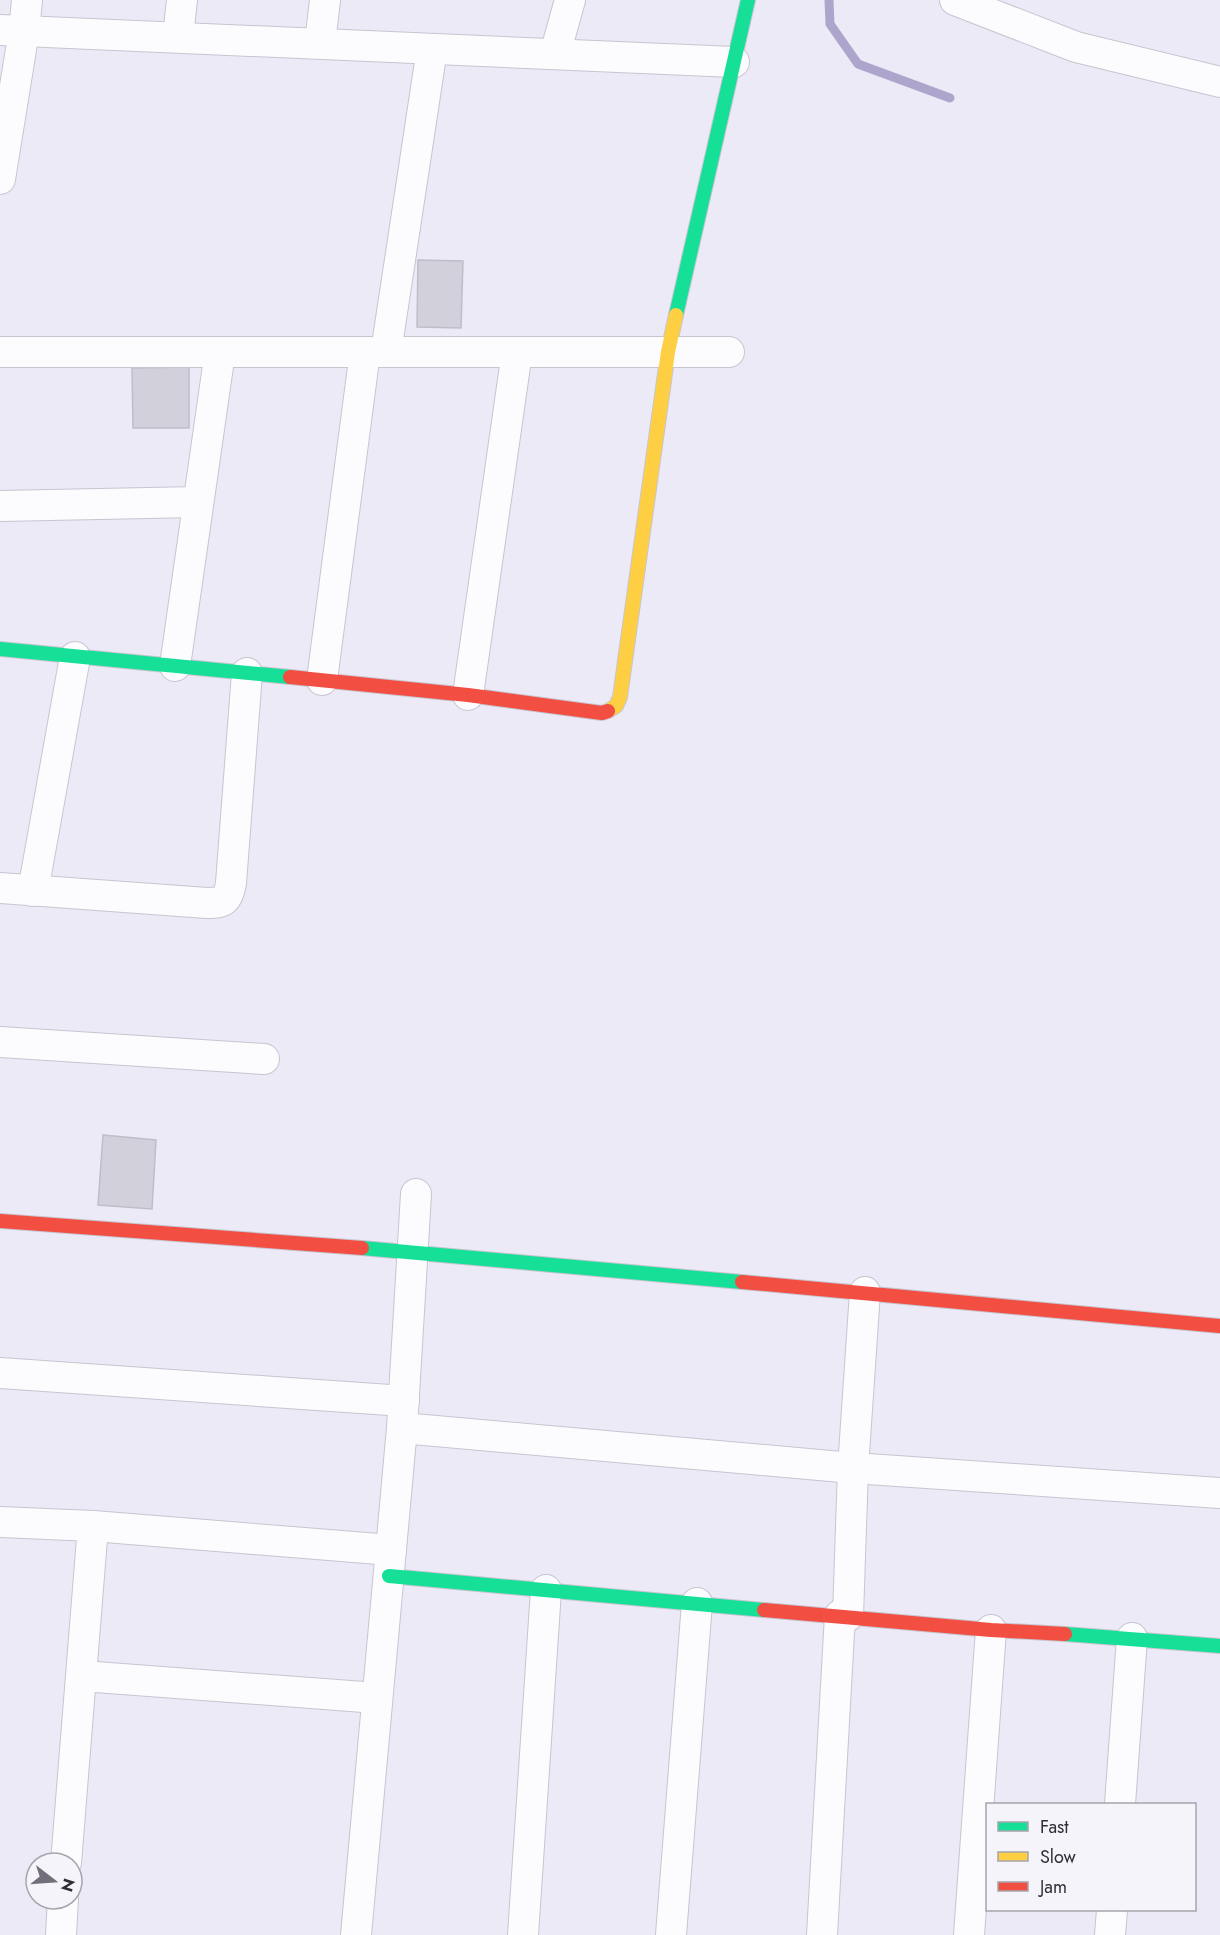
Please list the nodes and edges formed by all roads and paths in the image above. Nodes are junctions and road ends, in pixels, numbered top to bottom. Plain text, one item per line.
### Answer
1 (27, 0) edge
2 (182, 0) edge
3 (325, 0) edge
4 (570, 0) edge
5 (748, 0) edge
6 (955, 0) edge
7 (12, 30) edge
8 (178, 37) junction
9 (320, 44) junction
10 (432, 49) junction
11 (555, 54) junction
12 (734, 62) junction
13 (1220, 82) edge
14 (0, 179) edge
15 (0, 352) edge
16 (220, 352) junction
17 (376, 352) junction
18 (517, 352) junction
19 (668, 352) junction
20 (729, 352) dead end
21 (198, 502) junction
22 (0, 506) edge
23 (0, 650) edge
24 (75, 657) junction
25 (175, 666) junction
26 (247, 673) junction
27 (322, 680) junction
28 (468, 695) junction
29 (0, 888) edge
30 (33, 891) junction
31 (0, 1042) edge
32 (264, 1059) dead end
33 (416, 1194) dead end
34 (0, 1221) edge
35 (413, 1252) junction
36 (865, 1292) junction
37 (1220, 1326) edge
38 (0, 1372) edge
39 (403, 1415) junction
40 (853, 1468) junction
41 (1220, 1493) edge
42 (0, 1522) edge
43 (93, 1526) junction
44 (390, 1563) junction
45 (546, 1590) junction
46 (697, 1603) junction
47 (844, 1616) junction
48 (991, 1630) junction
49 (1132, 1638) junction
50 (1220, 1646) edge
51 (82, 1676) junction
52 (377, 1698) junction
53 (1120, 1803) edge
54 (67, 1851) edge
55 (62, 1911) edge
56 (1112, 1911) edge
57 (61, 1935) edge
58 (356, 1935) edge
59 (523, 1935) edge
60 (671, 1935) edge
61 (822, 1935) edge
62 (969, 1935) edge
63 (1110, 1935) edge

1 - 7 street
2 - 8 street
3 - 9 street
4 - 11 street
5 - 12 street
6 - 13 street
7 - 8 street
7 - 14 street
8 - 9 street
9 - 10 street
10 - 11 street
10 - 17 street
11 - 12 street
12 - 19 street
15 - 16 street
16 - 17 street
16 - 21 street
17 - 18 street
17 - 27 street
18 - 19 street
18 - 28 street
19 - 20 street
19 - 28 street
21 - 22 street
21 - 25 street
23 - 24 street
24 - 25 street
24 - 30 street
25 - 26 street
26 - 27 street
26 - 30 street
27 - 28 street
29 - 30 street
31 - 32 street
33 - 35 street
34 - 35 street
35 - 36 street
35 - 39 street
36 - 37 street
36 - 40 street
38 - 39 street
39 - 40 street
39 - 44 street
40 - 41 street
40 - 47 street
42 - 43 street
43 - 44 street
43 - 51 street
44 - 45 street
44 - 52 street
45 - 46 street
45 - 59 street
46 - 47 street
46 - 60 street
47 - 48 street
47 - 61 street
48 - 49 street
48 - 62 street
49 - 50 street
49 - 53 street
51 - 52 street
51 - 54 street
52 - 58 street
55 - 57 street
56 - 63 street

